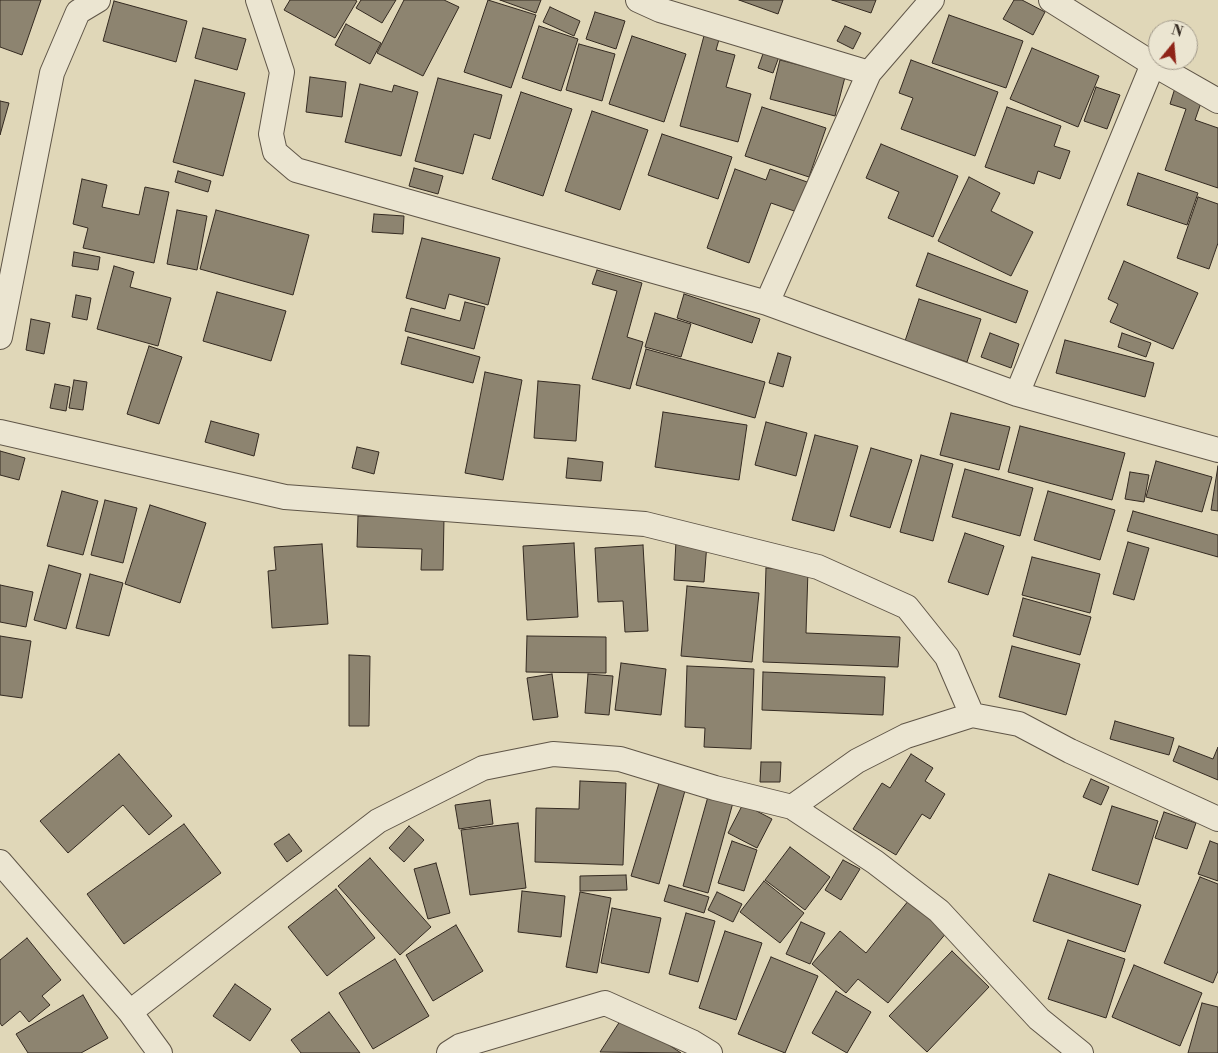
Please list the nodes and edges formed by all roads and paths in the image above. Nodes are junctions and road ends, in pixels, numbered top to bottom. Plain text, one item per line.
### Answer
1 (98, 0) edge
2 (258, 0) edge
3 (638, 0) edge
4 (932, 0) edge
5 (1051, 0) edge
6 (1148, 61) edge
7 (1151, 70) edge
8 (1164, 70) edge
9 (869, 73) junction
10 (1218, 101) edge
11 (767, 303) junction
12 (0, 336) edge
13 (1017, 394) junction
14 (0, 432) edge
15 (1218, 450) edge
16 (972, 715) junction
17 (792, 808) junction
18 (1218, 819) edge
19 (0, 862) edge
20 (130, 1012) junction
21 (160, 1053) edge
22 (449, 1053) edge
23 (710, 1053) edge
24 (1081, 1053) edge

1 - 12 street
2 - 11 street
3 - 9 street
4 - 9 street
5 - 6 street
7 - 13 street
8 - 10 street
9 - 11 street
11 - 13 street
13 - 15 street
14 - 16 street
16 - 17 street
16 - 18 street
17 - 20 street
17 - 24 street
19 - 20 street
20 - 21 street
22 - 23 street

